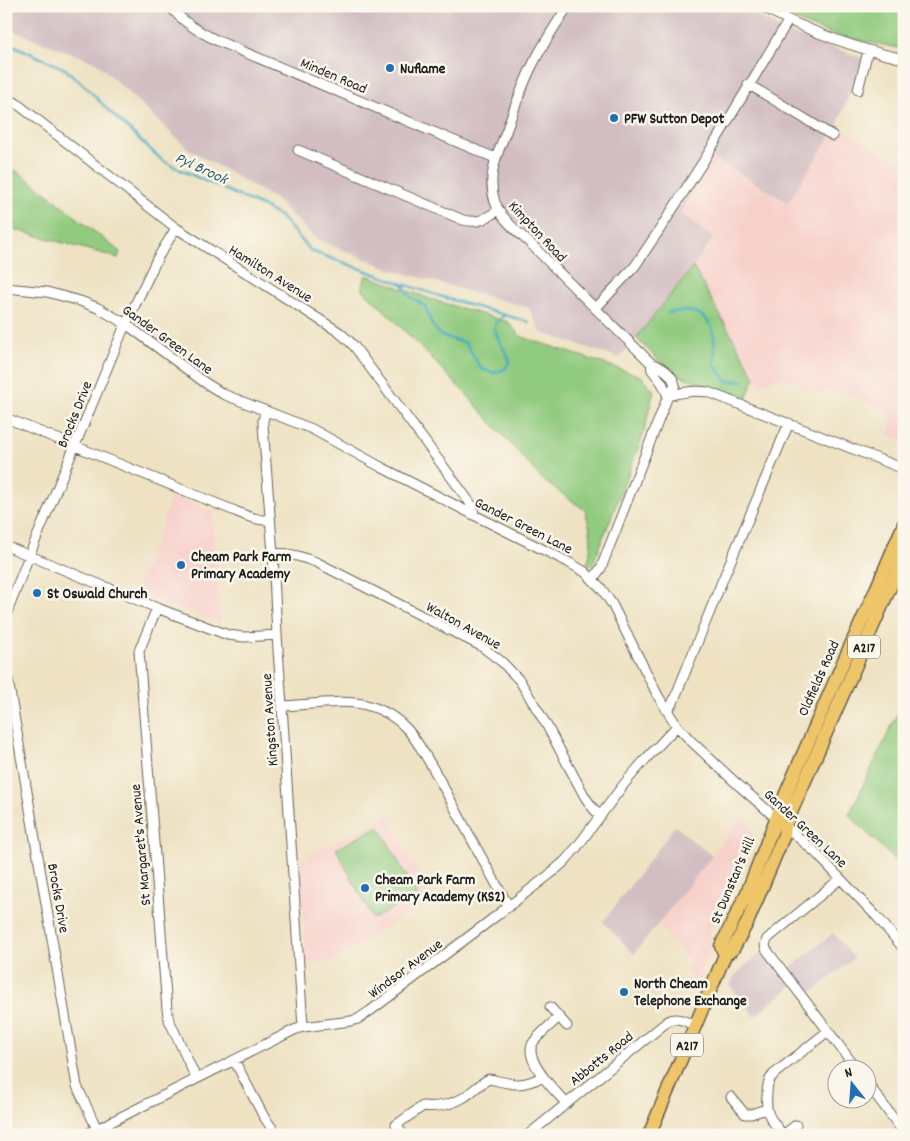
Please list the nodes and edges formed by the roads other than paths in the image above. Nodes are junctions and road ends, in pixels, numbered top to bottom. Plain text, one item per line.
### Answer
1 (170, 6) edge
2 (568, 6) edge
3 (761, 6) edge
4 (788, 21) junction
5 (868, 51) junction
6 (904, 60) edge
7 (748, 84) junction
8 (858, 90) dead end
9 (6, 98) edge
10 (833, 136) dead end
11 (298, 150) dead end
12 (495, 158) junction
13 (498, 210) junction
14 (176, 228) junction
15 (6, 288) edge
16 (596, 308) junction
17 (126, 324) junction
18 (668, 396) junction
19 (266, 411) junction
20 (6, 418) edge
21 (789, 423) junction
22 (75, 446) junction
23 (904, 469) edge
24 (460, 489) junction
25 (448, 502) junction
26 (474, 515) junction
27 (270, 520) junction
28 (904, 524) edge
29 (6, 546) edge
30 (273, 554) junction
31 (29, 556) junction
32 (898, 563) edge
33 (592, 579) junction
34 (157, 608) junction
35 (6, 615) edge
36 (276, 635) junction
37 (6, 668) edge
38 (282, 706) junction
39 (666, 710) junction
40 (677, 726) junction
41 (600, 816) junction
42 (775, 817) junction
43 (785, 826) junction
44 (840, 879) junction
45 (509, 906) junction
46 (904, 950) edge
47 (725, 954) junction
48 (550, 1007) dead end
49 (559, 1017) junction
50 (567, 1026) dead end
51 (696, 1026) junction
52 (303, 1027) junction
53 (828, 1031) junction
54 (848, 1058) edge
55 (234, 1060) junction
56 (542, 1077) junction
57 (196, 1078) junction
58 (731, 1097) dead end
59 (878, 1098) edge
60 (566, 1104) junction
61 (766, 1109) junction
62 (796, 1125) dead end
63 (96, 1129) junction
64 (904, 1133) edge
65 (85, 1135) edge
66 (277, 1135) edge
67 (401, 1135) edge
68 (528, 1135) edge
69 (649, 1135) edge
70 (783, 1135) edge

1 - 12 street, Minden Road
2 - 12 street, Kimpton Road
3 - 4 street
4 - 5 street
4 - 7 street
5 - 6 street
5 - 8 street
7 - 10 street
7 - 16 street
9 - 14 street, Hamilton Avenue
11 - 13 street
12 - 13 street, Kimpton Road
13 - 16 street, Kimpton Road
14 - 17 street, Brocks Drive
14 - 24 street, Hamilton Avenue
15 - 17 street, Gander Green Lane
16 - 18 street, Kimpton Road
17 - 19 street, Gander Green Lane
17 - 22 street, Brocks Drive
18 - 21 street
18 - 33 street
19 - 25 street, Gander Green Lane
19 - 27 street, Kingston Avenue
20 - 22 street
21 - 23 street
21 - 39 street
22 - 27 street
22 - 31 street, Brocks Drive
24 - 25 street
24 - 26 street, Hamilton Avenue
25 - 26 street, Gander Green Lane
26 - 33 street, Gander Green Lane
27 - 30 street, Kingston Avenue
28 - 32 highway, Oldfields Road / A217
29 - 31 street
30 - 36 street, Kingston Avenue
30 - 41 street, Walton Avenue
31 - 34 street
31 - 35 street, Brocks Drive
32 - 42 highway, Oldfields Road / A217
32 - 43 highway, Oldfields Road / A217
33 - 39 street, Gander Green Lane
34 - 36 street
34 - 57 street, St Margaret's Avenue
36 - 38 street, Kingston Avenue
37 - 63 street, Brocks Drive
38 - 45 street
38 - 52 street, Kingston Avenue
39 - 40 street, Gander Green Lane
40 - 41 street, Windsor Avenue
40 - 42 street, Gander Green Lane
41 - 45 street, Windsor Avenue
42 - 43 street, Gander Green Lane
42 - 47 highway, St Dunstan's Hill / A217
43 - 44 street, Gander Green Lane
43 - 47 highway, St Dunstan's Hill / A217
44 - 46 street, Gander Green Lane
44 - 53 street
45 - 52 street, Windsor Avenue
47 - 51 highway, St Dunstan's Hill / A217
48 - 49 street
49 - 50 street
49 - 56 street
51 - 60 street, Abbotts Road
51 - 69 highway, St Dunstan's Hill / A217
52 - 55 street, Windsor Avenue
53 - 54 street
53 - 61 street
55 - 57 street, Windsor Avenue
55 - 66 street
56 - 60 street
56 - 67 street
57 - 63 street, Windsor Avenue
58 - 61 street
59 - 64 street
60 - 68 street, Abbotts Road
61 - 70 street
62 - 70 street
63 - 65 street, Windsor Avenue

